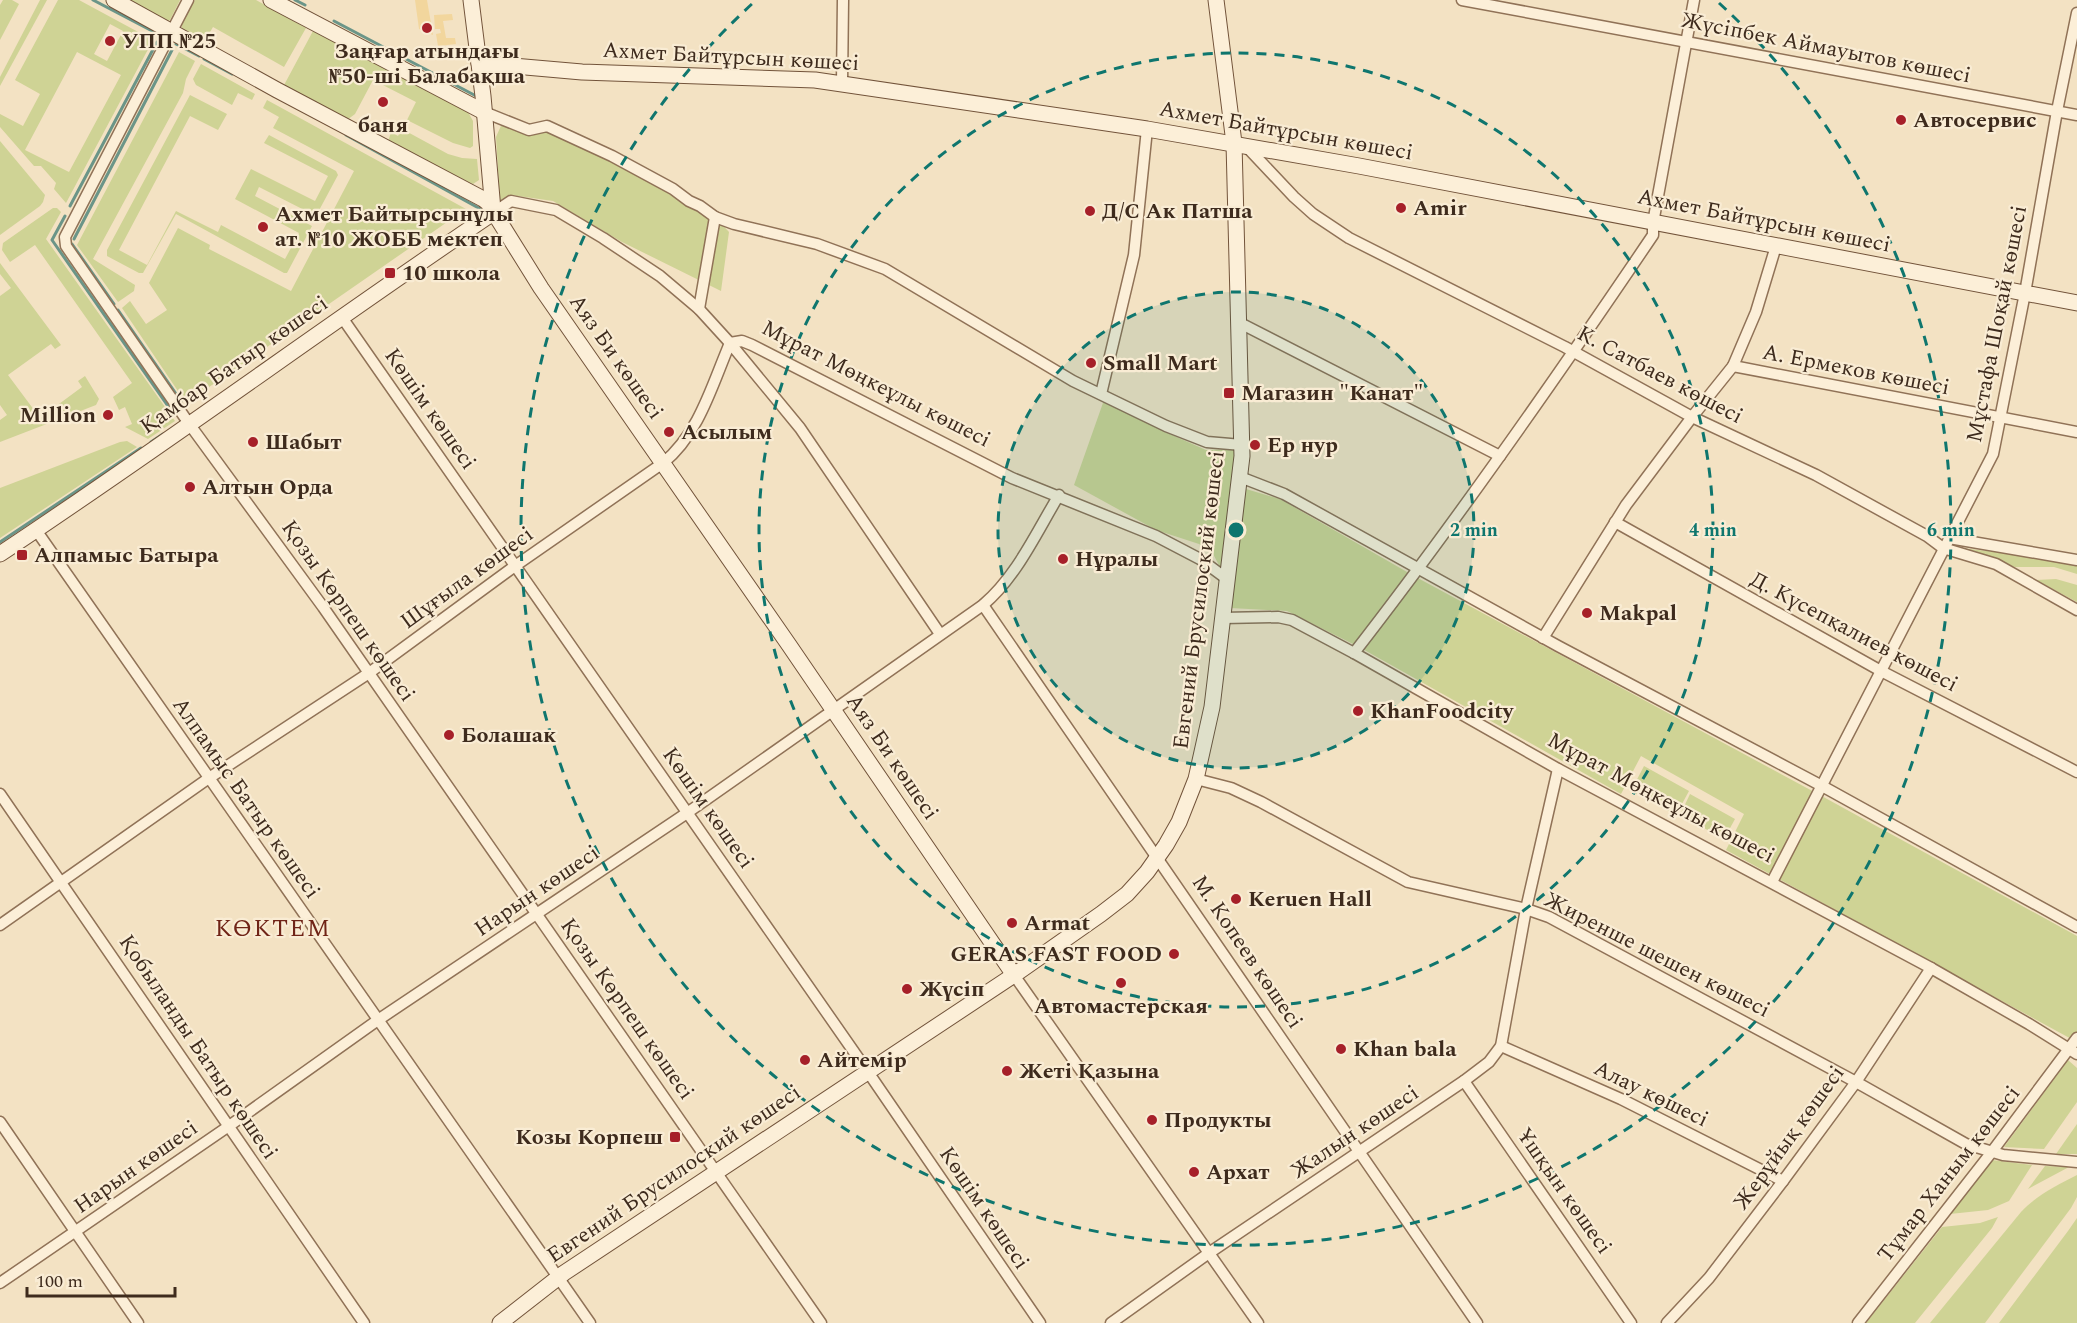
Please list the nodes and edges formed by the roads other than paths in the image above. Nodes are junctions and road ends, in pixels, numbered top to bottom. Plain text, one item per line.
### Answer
1 (114, 0) edge
2 (188, 0) edge
3 (271, 0) edge
4 (471, 0) edge
5 (843, 0) edge
6 (1216, 0) edge
7 (1462, 0) edge
8 (1694, 0) edge
9 (2077, 13) edge
10 (171, 31) junction
11 (1687, 41) junction
12 (479, 63) junction
13 (842, 83) junction
14 (2057, 111) junction
15 (484, 112) junction
16 (2077, 115) edge
17 (1147, 129) junction
18 (1239, 144) junction
19 (491, 186) junction
20 (472, 193) junction
21 (493, 213) junction
22 (715, 217) junction
23 (1653, 223) junction
24 (1776, 246) junction
25 (2025, 293) junction
26 (2077, 303) edge
27 (699, 309) junction
28 (341, 316) junction
29 (1238, 322) junction
30 (730, 343) junction
31 (1574, 352) junction
32 (1733, 366) junction
33 (1101, 394) junction
34 (1692, 417) junction
35 (2001, 418) junction
36 (190, 425) junction
37 (2077, 432) edge
38 (1242, 445) junction
39 (1500, 456) junction
40 (663, 463) junction
41 (1240, 477) junction
42 (1059, 495) junction
43 (1615, 522) junction
44 (36, 530) junction
45 (1946, 543) junction
46 (0, 554) edge
47 (2077, 560) edge
48 (515, 566) junction
49 (1419, 569) junction
50 (1227, 579) junction
51 (983, 605) junction
52 (2077, 610) edge
53 (1223, 618) junction
54 (940, 634) junction
55 (1543, 638) junction
56 (1354, 653) junction
57 (1881, 671) junction
58 (369, 673) junction
59 (833, 710) junction
60 (1558, 769) junction
61 (2077, 772) edge
62 (209, 778) junction
63 (1196, 779) junction
64 (1822, 786) junction
65 (0, 794) edge
66 (687, 813) junction
67 (1158, 857) junction
68 (62, 882) junction
69 (1772, 882) junction
70 (1526, 909) junction
71 (538, 915) junction
72 (0, 925) edge
73 (2077, 927) edge
74 (1931, 968) junction
75 (1014, 975) junction
76 (378, 1020) junction
77 (2077, 1038) edge
78 (1501, 1046) junction
79 (2073, 1051) edge
80 (868, 1072) junction
81 (1464, 1081) junction
82 (1856, 1082) junction
83 (0, 1122) edge
84 (229, 1126) junction
85 (1359, 1152) junction
86 (1991, 1153) junction
87 (2077, 1162) edge
88 (718, 1172) junction
89 (1783, 1181) junction
90 (76, 1232) junction
91 (1209, 1253) junction
92 (558, 1277) junction
93 (0, 1283) edge
94 (138, 1323) edge
95 (364, 1323) edge
96 (500, 1323) edge
97 (590, 1323) edge
98 (821, 1323) edge
99 (1040, 1323) edge
100 (1111, 1323) edge
101 (1258, 1323) edge
102 (1477, 1323) edge
103 (1631, 1323) edge
104 (1667, 1323) edge
105 (1858, 1323) edge

1 - 10 main road
2 - 10 street
3 - 15 main road
4 - 12 main road
5 - 13 street
6 - 18 main road, Евгений Брусилоский көшесі
7 - 11 street, Жүсіпбек Аймауытов көшесі
8 - 11 street
9 - 14 street, Мұстафа Шоқай көшесі
10 - 20 main road
10 - 36 street, Қозы Көрпеш көшесі
11 - 14 street, Жүсіпбек Аймауытов көшесі
11 - 23 street
12 - 13 main road, Ахмет Байтұрсын көшесі
12 - 15 main road
13 - 17 main road, Ахмет Байтұрсын көшесі
14 - 16 street, Жүсіпбек Аймауытов көшесі
14 - 25 street, Мұстафа Шоқай көшесі
15 - 19 main road
15 - 22 street
17 - 18 main road, Ахмет Байтұрсын көшесі
17 - 33 street
18 - 23 main road, Ахмет Байтұрсын көшесі
18 - 29 main road, Евгений Брусилоский көшесі
18 - 31 street, К. Сатбаев көшесі
19 - 20 main road
19 - 21 main road
20 - 21 main road
21 - 27 street, Мұрат Мөңкеұлы көшесі
21 - 28 main road, Қамбар Батыр көшесі
21 - 40 main road, Аяз Би көшесі
22 - 27 street
22 - 33 street
23 - 24 main road, Ахмет Байтұрсын көшесі
23 - 31 street
24 - 25 main road, Ахмет Байтұрсын көшесі
24 - 32 street
25 - 26 main road, Ахмет Байтұрсын көшесі
25 - 35 street, Мұстафа Шоқай көшесі
27 - 30 street, Мұрат Мөңкеұлы көшесі
28 - 36 main road, Қамбар Батыр көшесі
28 - 48 street, Көшім көшесі
29 - 38 main road, Евгений Брусилоский көшесі
29 - 39 street
30 - 40 street, Шұғыла көшесі
30 - 42 street, Мұрат Мөңкеұлы көшесі
30 - 54 street
31 - 34 street, К. Сатбаев көшесі
31 - 39 street
32 - 34 street
32 - 35 street, А. Ермеков көшесі
33 - 38 street
34 - 43 street
34 - 45 street, К. Сатбаев көшесі
35 - 37 street, А. Ермеков көшесі
35 - 45 street, Мұстафа Шоқай көшесі
36 - 44 main road, Қамбар Батыр көшесі
36 - 58 street, Қозы Көрпеш көшесі
38 - 41 main road, Евгений Брусилоский көшесі
39 - 49 street
40 - 48 street, Шұғыла көшесі
40 - 59 main road, Аяз Би көшесі
41 - 49 street
41 - 50 main road, Евгений Брусилоский көшесі
42 - 50 street, Мұрат Мөңкеұлы көшесі
42 - 51 street, Нарын көшесі
43 - 55 street
43 - 57 street, Д. Күсепқалиев көшесі
44 - 46 main road, Қамбар Батыр көшесі
44 - 62 street, Алпамыс Батыр көшесі
45 - 47 street
45 - 52 street, К. Сатбаев көшесі
45 - 57 street, Мұстафа Шоқай көшесі
48 - 58 street, Шұғыла көшесі
48 - 66 street, Көшім көшесі
49 - 55 street
49 - 56 street
50 - 53 main road, Евгений Брусилоский көшесі
51 - 54 street, Нарын көшесі
51 - 67 street, М. Копеев көшесі
53 - 56 street, Мұрат Мөңкеұлы көшесі
53 - 63 main road, Евгений Брусилоский көшесі
54 - 59 street, Нарын көшесі
55 - 64 street
56 - 60 street, Мұрат Мөңкеұлы көшесі
57 - 61 street, Д. Күсепқалиев көшесі
57 - 64 street, Мұстафа Шоқай көшесі
58 - 62 street, Шұғыла көшесі
58 - 71 street, Қозы Көрпеш көшесі
59 - 66 street, Нарын көшесі
59 - 75 main road, Аяз Би көшесі
60 - 69 street, Мұрат Мөңкеұлы көшесі
60 - 70 street
62 - 68 street, Шұғыла көшесі
62 - 76 street, Алпамыс Батыр көшесі
63 - 67 main road, Евгений Брусилоский көшесі
63 - 70 street, Жиренше шешен көшесі
64 - 69 street, Мұстафа Шоқай көшесі
64 - 73 street
65 - 68 street, Қобыланды Батыр көшесі
66 - 71 street, Нарын көшесі
66 - 80 street, Көшім көшесі
67 - 75 main road, Евгений Брусилоский көшесі
67 - 85 street, М. Копеев көшесі
68 - 72 street, Шұғыла көшесі
68 - 84 street, Қобыланды Батыр көшесі
69 - 74 street, Мұрат Мөңкеұлы көшесі
70 - 78 street
70 - 82 street, Жиренше шешен көшесі
71 - 76 street, Нарын көшесі
71 - 88 street, Қозы Көрпеш көшесі
74 - 79 street, Мұрат Мөңкеұлы көшесі
74 - 82 street, Жерұйық көшесі
75 - 80 main road, Евгений Брусилоский көшесі
75 - 91 street, Аяз Би көшесі
76 - 84 street, Нарын көшесі
76 - 92 street, Алпамыс Батыр көшесі
77 - 79 street, Тұмар Ханым көшесі
78 - 81 street, Жалын көшесі
78 - 89 street, Алау көшесі
79 - 86 street, Тұмар Ханым көшесі
80 - 88 main road, Евгений Брусилоский көшесі
80 - 99 street, Көшім көшесі
81 - 85 street, Жалын көшесі
81 - 103 street, Ұшқын көшесі
82 - 86 street, Жиренше шешен көшесі
82 - 89 street, Жерұйық көшесі
83 - 90 street
84 - 90 street, Нарын көшесі
84 - 95 street, Қобыланды Батыр көшесі
85 - 91 street, Жалын көшесі
85 - 102 street, М. Копеев көшесі
86 - 87 street, Жиренше шешен көшесі
86 - 105 street, Тұмар Ханым көшесі
88 - 92 main road, Евгений Брусилоский көшесі
88 - 98 street, Қозы Көрпеш көшесі
89 - 104 street, Жерұйық көшесі
90 - 93 street, Нарын көшесі
90 - 94 street
91 - 100 street, Жалын көшесі
91 - 101 street, Аяз Би көшесі
92 - 96 main road, Евгений Брусилоский көшесі
92 - 97 street, Алпамыс Батыр көшесі

